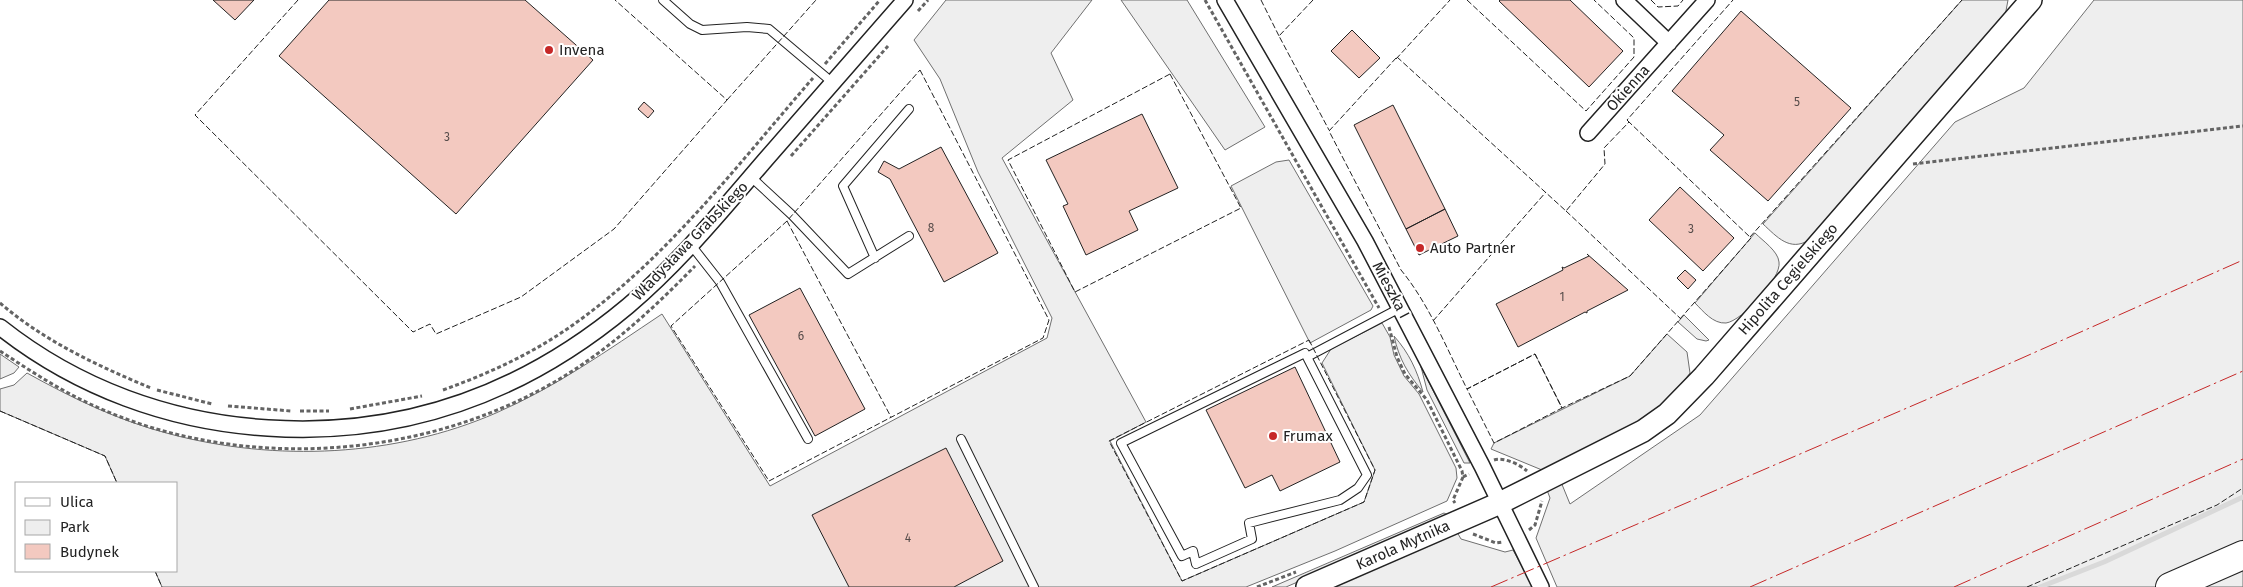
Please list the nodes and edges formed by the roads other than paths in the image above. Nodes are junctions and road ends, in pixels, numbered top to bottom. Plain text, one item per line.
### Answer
1 (663, 0) edge
2 (905, 0) edge
3 (1225, 0) edge
4 (1624, 0) edge
5 (1707, 0) edge
6 (2030, 0) edge
7 (1669, 43) junction
8 (833, 83) junction
9 (909, 109) dead end
10 (1588, 133) dead end
11 (751, 178) junction
12 (909, 236) dead end
13 (691, 245) junction
14 (874, 258) junction
15 (1400, 308) junction
16 (0, 327) edge
17 (1307, 357) junction
18 (808, 439) dead end
19 (962, 439) dead end
20 (1500, 503) junction
21 (2243, 555) edge
22 (1034, 587) edge
23 (1307, 587) edge
24 (1541, 587) edge
25 (2170, 587) edge

1 - 8 lane
2 - 8 street, Władysława Grabskiego
3 - 15 street, Mieszka I
4 - 7 street
5 - 7 street, Okienna
6 - 20 street, Hipolita Cegielskiego
7 - 10 street, Okienna
8 - 11 street, Władysława Grabskiego
9 - 14 lane
11 - 13 street, Władysława Grabskiego
11 - 14 lane
12 - 14 lane
13 - 16 street, Władysława Grabskiego
13 - 18 lane
15 - 17 lane
15 - 20 street, Mieszka I
17 - 17 lane
19 - 22 lane
20 - 23 street, Karola Mytnika
20 - 24 street, Mieszka I
21 - 25 highway

